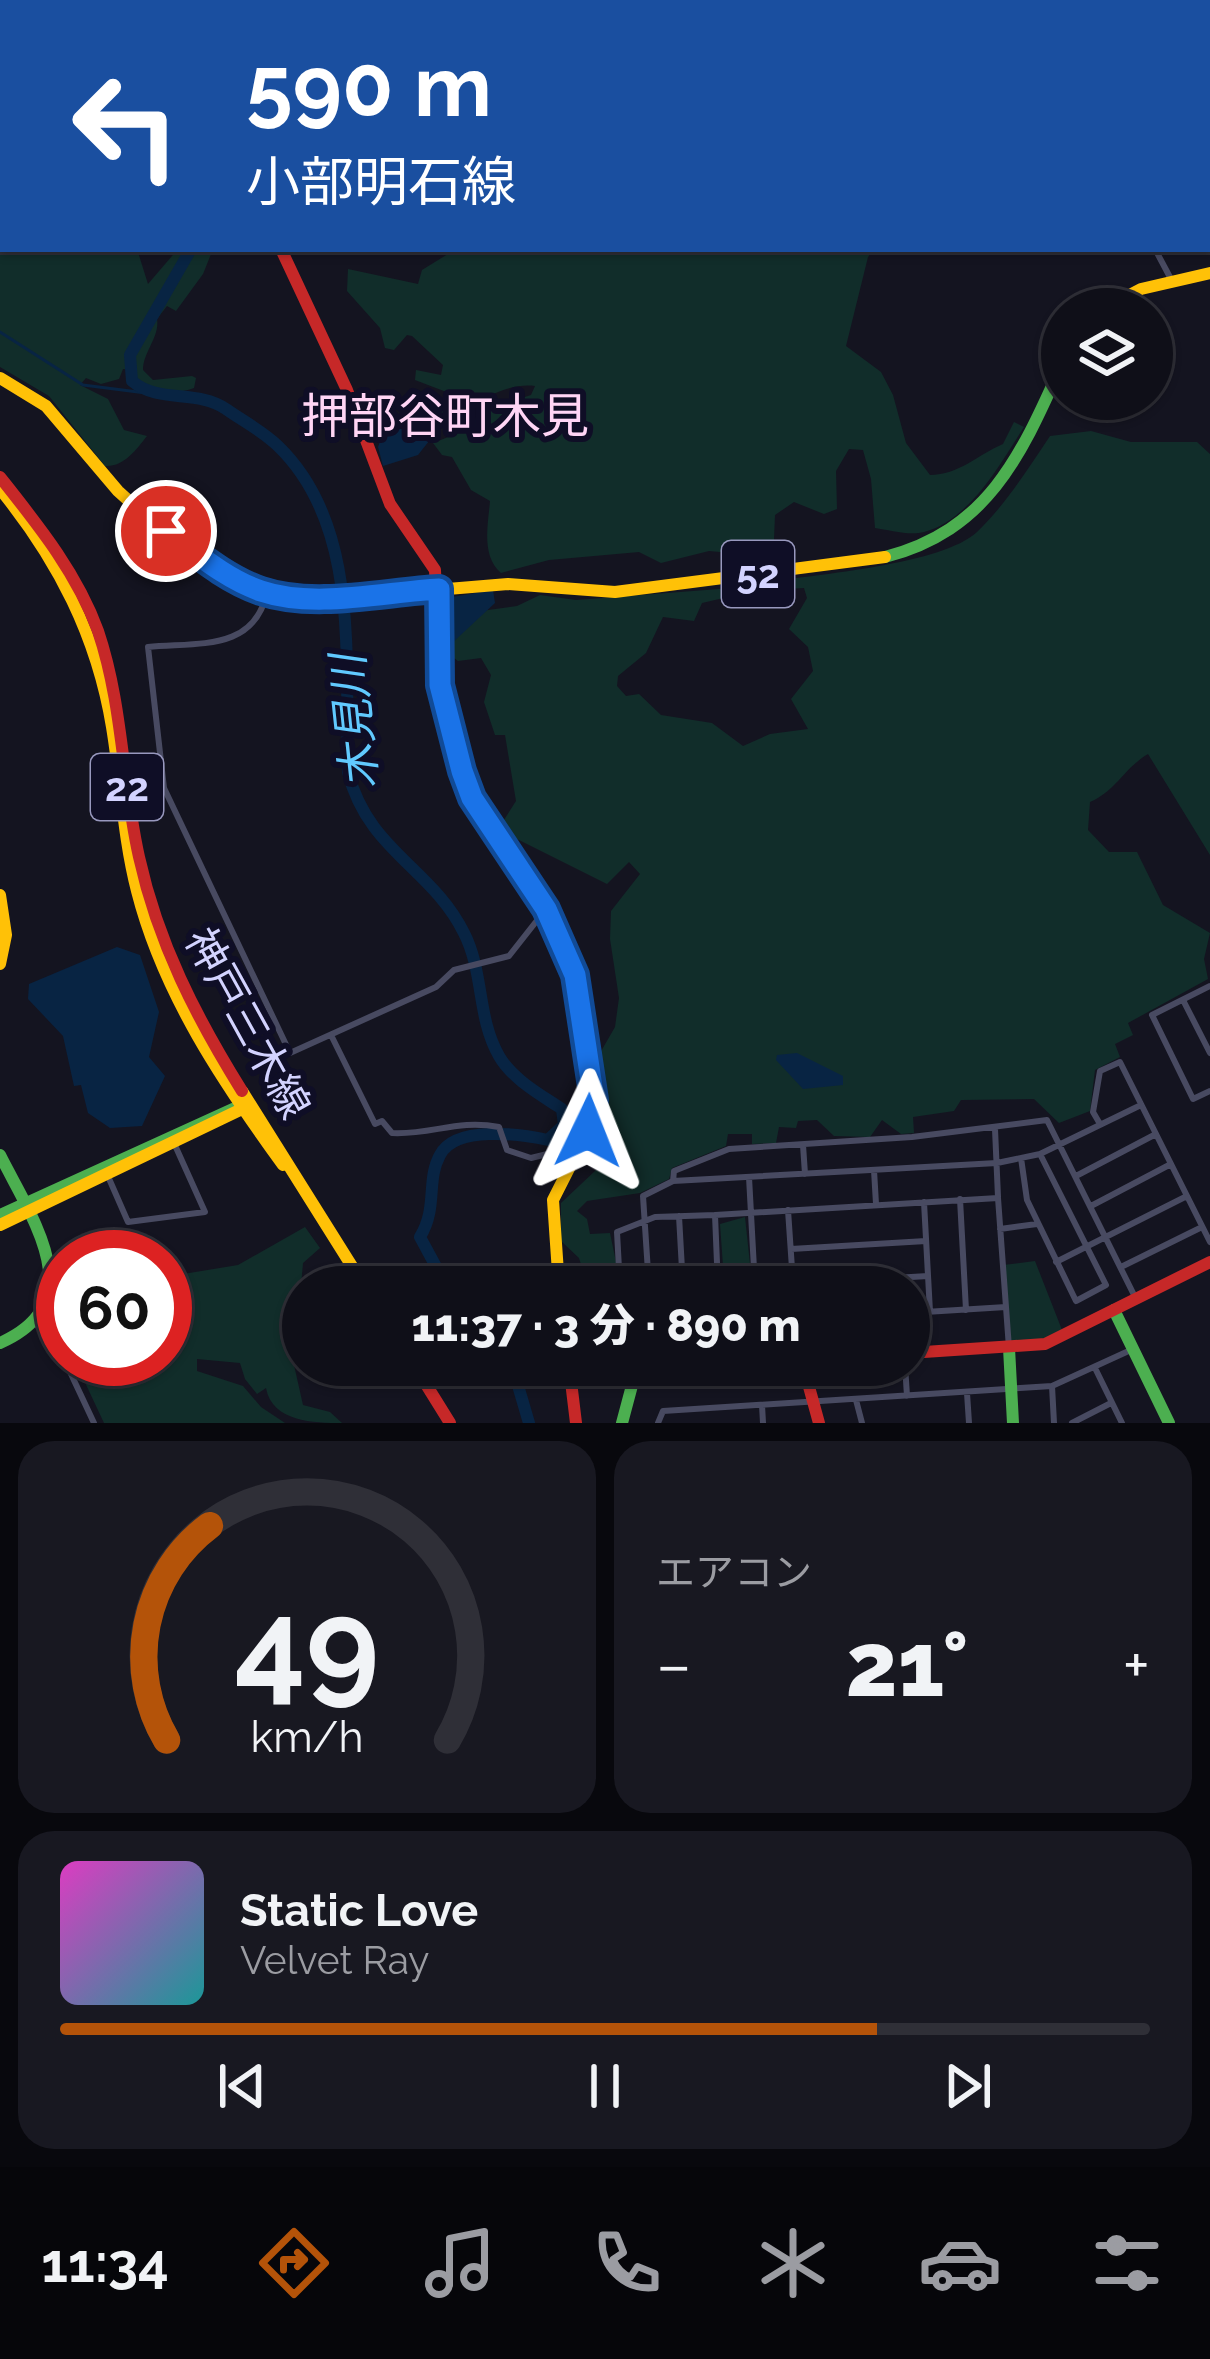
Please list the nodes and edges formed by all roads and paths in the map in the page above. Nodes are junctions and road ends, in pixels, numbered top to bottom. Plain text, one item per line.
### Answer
1 (282, 252) edge
2 (1158, 252) edge
3 (1210, 273) edge
4 (1172, 281) junction
5 (1145, 288) edge
6 (0, 378) edge
7 (1041, 411) edge
8 (0, 477) edge
9 (0, 490) edge
10 (439, 589) junction
11 (267, 593) junction
12 (0, 895) edge
13 (546, 909) junction
14 (0, 964) edge
15 (1210, 986) edge
16 (1183, 1000) junction
17 (331, 1035) junction
18 (1210, 1053) edge
19 (1210, 1091) edge
20 (1142, 1105) junction
21 (243, 1106) junction
22 (1100, 1125) junction
23 (995, 1129) junction
24 (1156, 1134) junction
25 (174, 1143) junction
26 (803, 1144) junction
27 (1060, 1144) junction
28 (580, 1146) junction
29 (1040, 1154) junction
30 (0, 1155) edge
31 (1021, 1158) junction
32 (997, 1163) junction
33 (1171, 1164) junction
34 (874, 1170) junction
35 (106, 1174) junction
36 (805, 1174) junction
37 (1076, 1176) junction
38 (749, 1177) junction
39 (673, 1181) junction
40 (1187, 1196) junction
41 (998, 1198) junction
42 (960, 1199) junction
43 (924, 1202) junction
44 (876, 1204) junction
45 (1091, 1206) junction
46 (25, 1208) junction
47 (788, 1210) junction
48 (751, 1212) junction
49 (0, 1215) edge
50 (715, 1215) junction
51 (679, 1216) junction
52 (646, 1219) junction
53 (0, 1225) edge
54 (1036, 1225) junction
55 (1202, 1227) junction
56 (1000, 1228) junction
57 (36, 1232) edge
58 (1105, 1235) junction
59 (926, 1240) junction
60 (1210, 1242) edge
61 (1087, 1246) junction
62 (790, 1249) junction
63 (1056, 1262) junction
64 (1210, 1262) edge
65 (352, 1266) edge
66 (557, 1266) edge
67 (619, 1266) edge
68 (649, 1266) edge
69 (682, 1266) edge
70 (717, 1266) edge
71 (754, 1266) edge
72 (791, 1266) edge
73 (927, 1266) edge
74 (1120, 1267) junction
75 (1136, 1299) junction
76 (1006, 1307) junction
77 (966, 1310) junction
78 (1114, 1310) junction
79 (930, 1312) edge
80 (36, 1324) edge
81 (0, 1343) edge
82 (1009, 1348) junction
83 (1133, 1348) junction
84 (930, 1352) edge
85 (1095, 1368) junction
86 (76, 1386) edge
87 (427, 1386) edge
88 (572, 1386) edge
89 (632, 1386) edge
90 (808, 1386) edge
91 (907, 1386) edge
92 (1052, 1386) junction
93 (1011, 1389) junction
94 (967, 1393) junction
95 (908, 1396) junction
96 (856, 1400) junction
97 (812, 1402) junction
98 (1112, 1402) junction
99 (762, 1406) junction
100 (730, 1407) junction
101 (692, 1409) junction
102 (94, 1423) edge
103 (450, 1423) edge
104 (576, 1423) edge
105 (622, 1423) edge
106 (658, 1423) edge
107 (693, 1423) edge
108 (730, 1423) edge
109 (763, 1423) edge
110 (819, 1423) edge
111 (862, 1423) edge
112 (969, 1423) edge
113 (1013, 1423) edge
114 (1054, 1423) edge
115 (1072, 1423) edge
116 (1122, 1423) edge
117 (1169, 1423) edge

1 - 10 main road
2 - 4 street
3 - 4 main road
4 - 5 main road
6 - 11 main road, 52
7 - 10 main road, 52
8 - 21 main road, 神戸三木線 / 22
9 - 21 main road, 神戸三木線 / 22
10 - 11 main road, 52
10 - 13 main road
11 - 17 street
12 - 14 main road
13 - 17 street
13 - 28 main road
15 - 16 street
16 - 18 street
16 - 19 street
17 - 28 street
20 - 22 street
20 - 22 street
20 - 24 street
21 - 25 main road
21 - 46 main road
21 - 65 main road, 神戸三木線 / 22
22 - 27 street
23 - 26 street
23 - 27 street
23 - 32 street
24 - 33 street
24 - 37 street
25 - 35 main road
25 - 35 street
26 - 36 street
26 - 39 street
27 - 29 street
27 - 37 street
28 - 66 main road
29 - 31 street
29 - 61 street
30 - 46 main road
31 - 32 street
31 - 54 street
32 - 34 street
32 - 41 street
33 - 40 street
33 - 45 street
34 - 36 street
34 - 44 street
35 - 46 main road
36 - 38 street
37 - 45 street
38 - 39 street
38 - 48 street
39 - 52 street
40 - 55 street
40 - 58 street
41 - 42 street
41 - 56 street
42 - 43 street
42 - 77 street
43 - 44 street
43 - 59 street
44 - 47 street
45 - 58 street
46 - 49 main road
46 - 53 main road
46 - 57 main road
47 - 48 street
47 - 62 street
48 - 50 street
48 - 71 street
50 - 51 street
50 - 70 street
51 - 52 street
51 - 69 street
52 - 67 street
52 - 68 street
54 - 56 street
54 - 63 street
55 - 60 street
55 - 74 street
56 - 76 street
58 - 61 street
58 - 74 street
59 - 62 street
59 - 73 street
61 - 63 street
61 - 63 street
62 - 72 street
64 - 75 main road
74 - 75 street
75 - 78 main road
76 - 77 street
76 - 82 street
77 - 79 street
78 - 82 main road
78 - 83 main road
80 - 81 main road
82 - 84 main road
82 - 93 main road
83 - 85 street
83 - 117 main road
85 - 92 street
85 - 98 street
86 - 102 street
87 - 103 main road
88 - 104 main road
89 - 105 main road
90 - 97 main road
91 - 95 street
92 - 93 street
92 - 114 street
93 - 94 street
93 - 113 main road
94 - 95 street
94 - 112 street
95 - 96 street
96 - 97 street
96 - 111 street
97 - 99 street
97 - 110 main road
98 - 115 street
98 - 116 street
99 - 100 street
99 - 109 street
100 - 101 street
100 - 108 street
101 - 106 street
101 - 107 street

